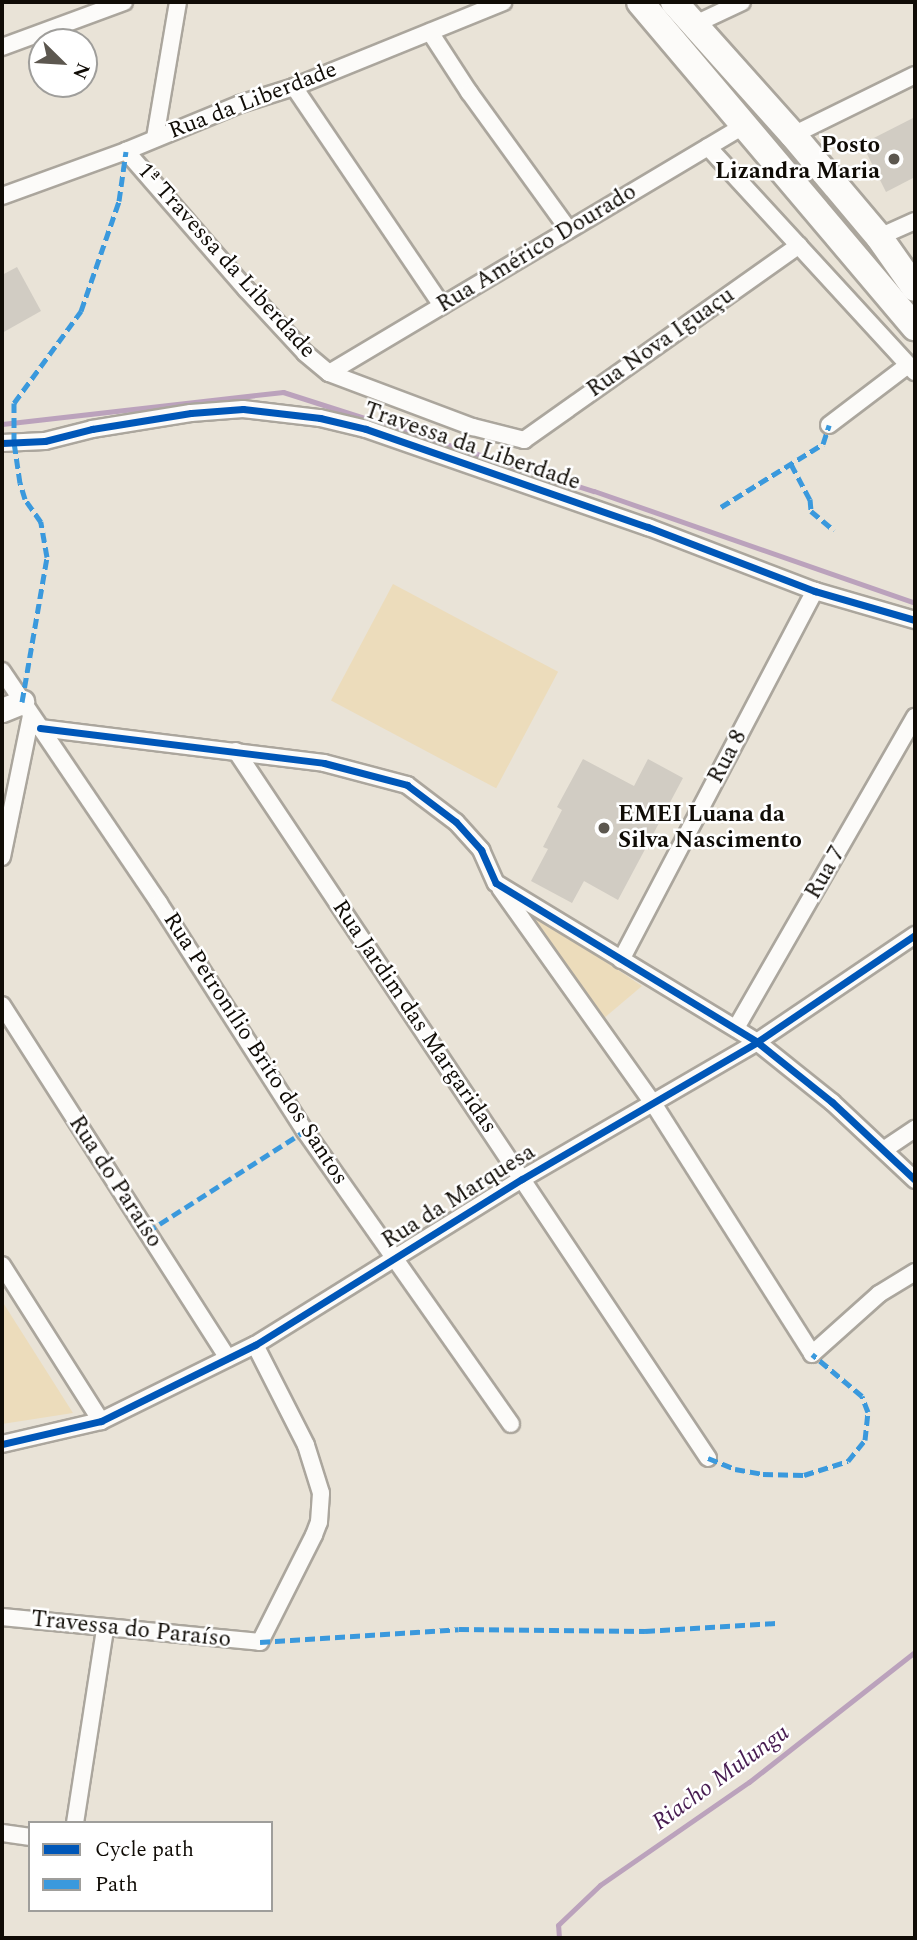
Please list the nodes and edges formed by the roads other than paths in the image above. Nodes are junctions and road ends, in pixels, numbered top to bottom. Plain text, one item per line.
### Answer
1 (124, 2) edge
2 (178, 2) edge
3 (503, 2) edge
4 (640, 2) edge
5 (674, 2) edge
6 (742, 2) edge
7 (693, 25) junction
8 (430, 32) junction
9 (2, 47) edge
10 (915, 75) edge
11 (294, 87) junction
12 (745, 125) junction
13 (793, 135) junction
14 (155, 138) junction
15 (708, 147) junction
16 (127, 151) junction
17 (2, 196) edge
18 (915, 220) edge
19 (569, 230) junction
20 (879, 237) junction
21 (799, 245) junction
22 (915, 288) edge
23 (442, 306) junction
24 (915, 327) edge
25 (911, 368) edge
26 (329, 373) junction
27 (829, 425) dead end
28 (524, 440) joint
29 (2, 443) edge
30 (815, 591) junction
31 (915, 620) edge
32 (2, 671) edge
33 (24, 714) edge
34 (915, 717) edge
35 (236, 751) junction
36 (2, 857) edge
37 (496, 883) junction
38 (915, 935) edge
39 (621, 960) junction
40 (2, 1005) edge
41 (736, 1028) junction
42 (757, 1042) junction
43 (653, 1103) junction
44 (915, 1129) edge
45 (885, 1149) junction
46 (522, 1179) junction
47 (915, 1180) edge
48 (395, 1260) junction
49 (2, 1265) edge
50 (915, 1272) edge
51 (255, 1345) junction
52 (228, 1358) junction
53 (101, 1421) junction
54 (511, 1424) dead end
55 (2, 1444) edge
56 (708, 1458) dead end
57 (2, 1617) edge
58 (105, 1629) junction
59 (75, 1821) edge
60 (2, 1833) edge
61 (28, 1837) edge

1 - 9 street
2 - 14 street
3 - 8 street, Rua da Liberdade
4 - 12 main road
5 - 7 main road
6 - 7 street
7 - 13 main road
8 - 11 street, Rua da Liberdade
8 - 19 street
10 - 13 street
11 - 14 street, Rua da Liberdade
11 - 23 street
12 - 15 street, Rua Américo Dourado
12 - 24 main road
13 - 20 main road
14 - 16 street, Rua da Liberdade
15 - 19 street, Rua Américo Dourado
15 - 21 street
16 - 17 street, Rua da Liberdade
16 - 26 street, 1ª Travessa da Liberdade
18 - 20 street
19 - 23 street, Rua Américo Dourado
20 - 22 main road
21 - 25 street
21 - 28 street, Rua Nova Iguaçu
23 - 26 street, Rua Américo Dourado
25 - 27 street
26 - 28 street, 1ª Travessa da Liberdade
29 - 30 street, Travessa da Liberdade
30 - 31 street, Travessa da Liberdade
30 - 39 street, Rua 8
32 - 33 street, Rua Petronílio Brito dos Santos
33 - 35 street
33 - 36 street
33 - 48 street, Rua Petronílio Brito dos Santos
34 - 41 street, Rua 7
35 - 37 street
35 - 46 street, Rua Jardim das Margaridas
37 - 39 street
37 - 43 street
38 - 42 street, Rua da Marquesa
39 - 41 street
40 - 52 street, Rua do Paraíso
41 - 42 street
42 - 43 street, Rua da Marquesa
42 - 45 street
43 - 46 street, Rua da Marquesa
43 - 50 street
44 - 45 street
45 - 47 street
46 - 48 street, Rua da Marquesa
46 - 56 street, Rua Jardim das Margaridas
48 - 51 street, Rua da Marquesa
48 - 54 street, Rua Petronílio Brito dos Santos
49 - 53 street
51 - 52 street, Rua da Marquesa
51 - 58 street, Travessa do Paraíso
52 - 53 street, Rua da Marquesa
53 - 55 street, Rua da Marquesa
57 - 58 street, Travessa do Paraíso
58 - 59 street
60 - 61 street

